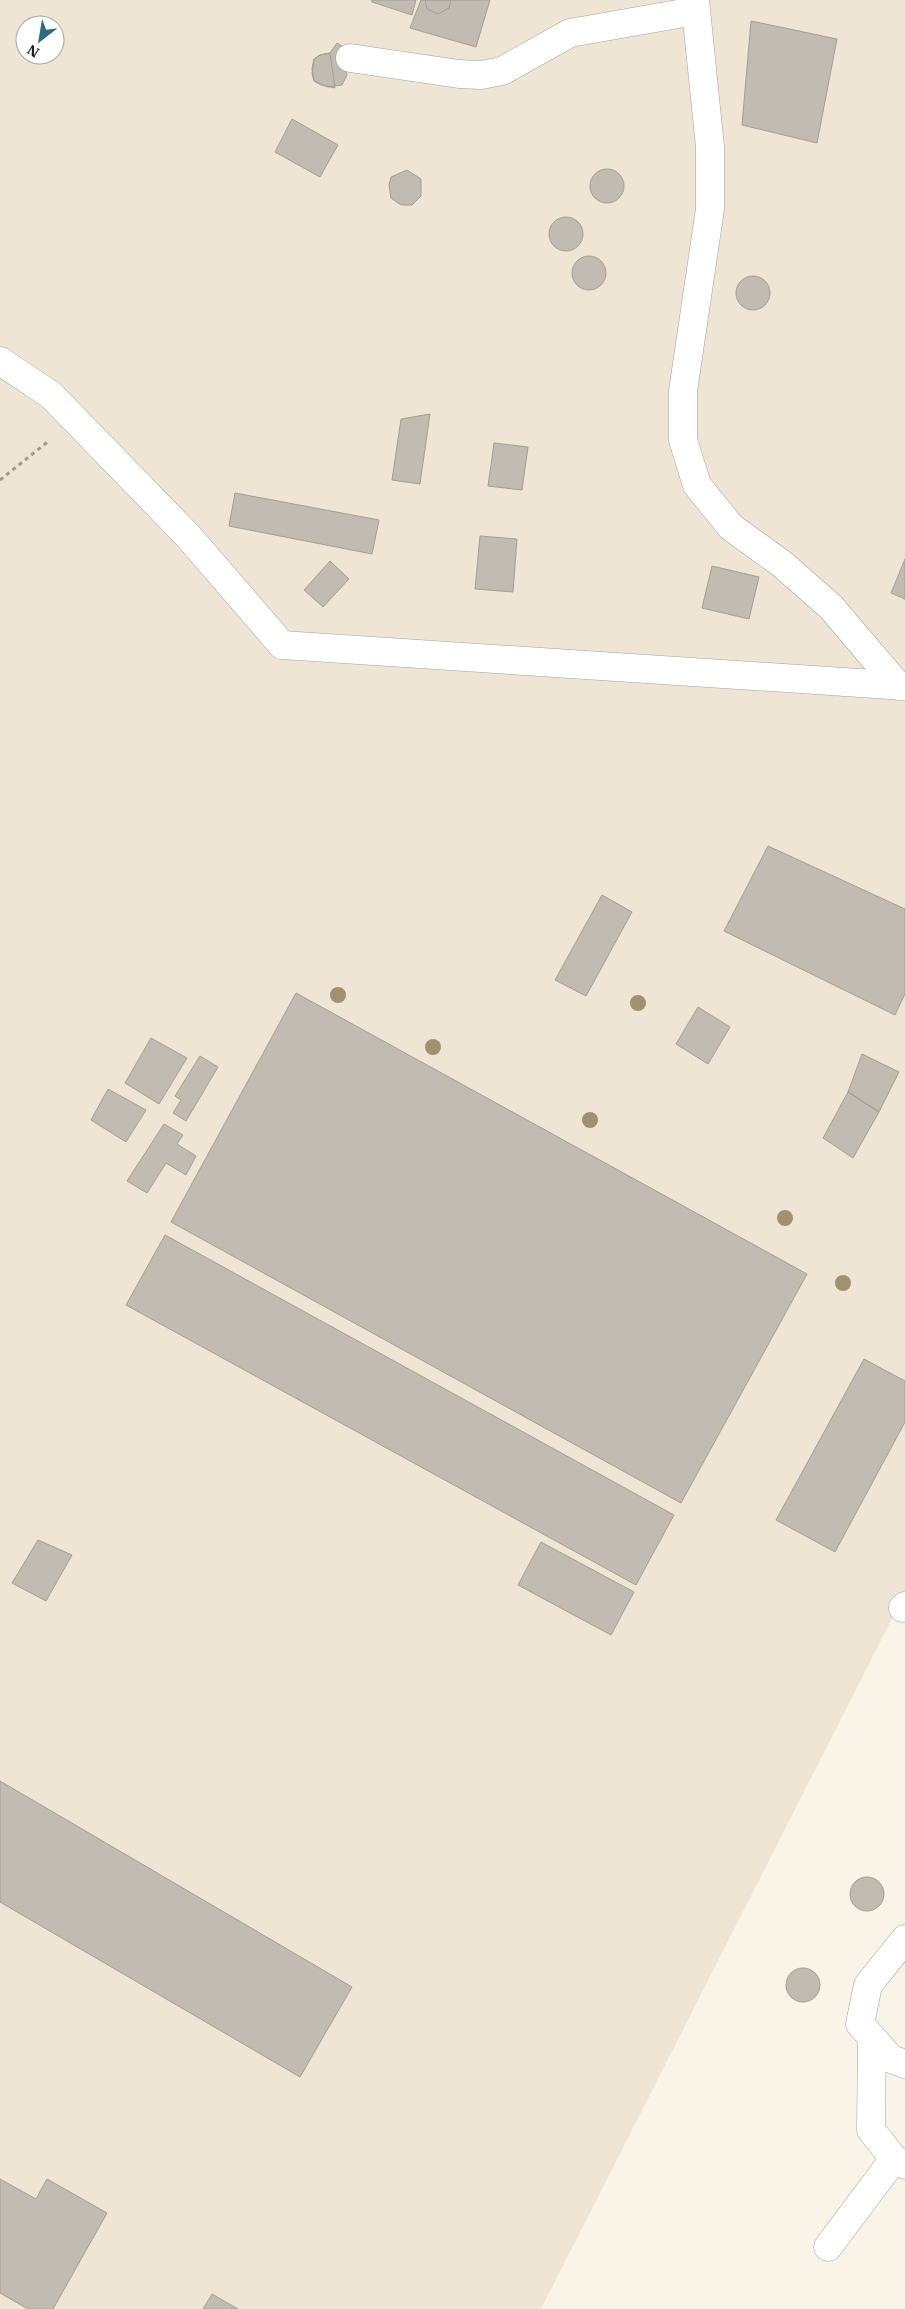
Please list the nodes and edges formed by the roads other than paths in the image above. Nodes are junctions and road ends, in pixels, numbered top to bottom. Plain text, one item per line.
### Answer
1 (695, 5) edge
2 (350, 58) dead end
3 (0, 361) edge
4 (902, 686) edge
5 (905, 1939) edge
6 (872, 2038) junction
7 (905, 2064) edge
8 (899, 2162) edge
9 (828, 2247) dead end

1 - 2 street
1 - 4 street
3 - 4 street
5 - 6 street
6 - 7 street
6 - 8 street
8 - 9 street

